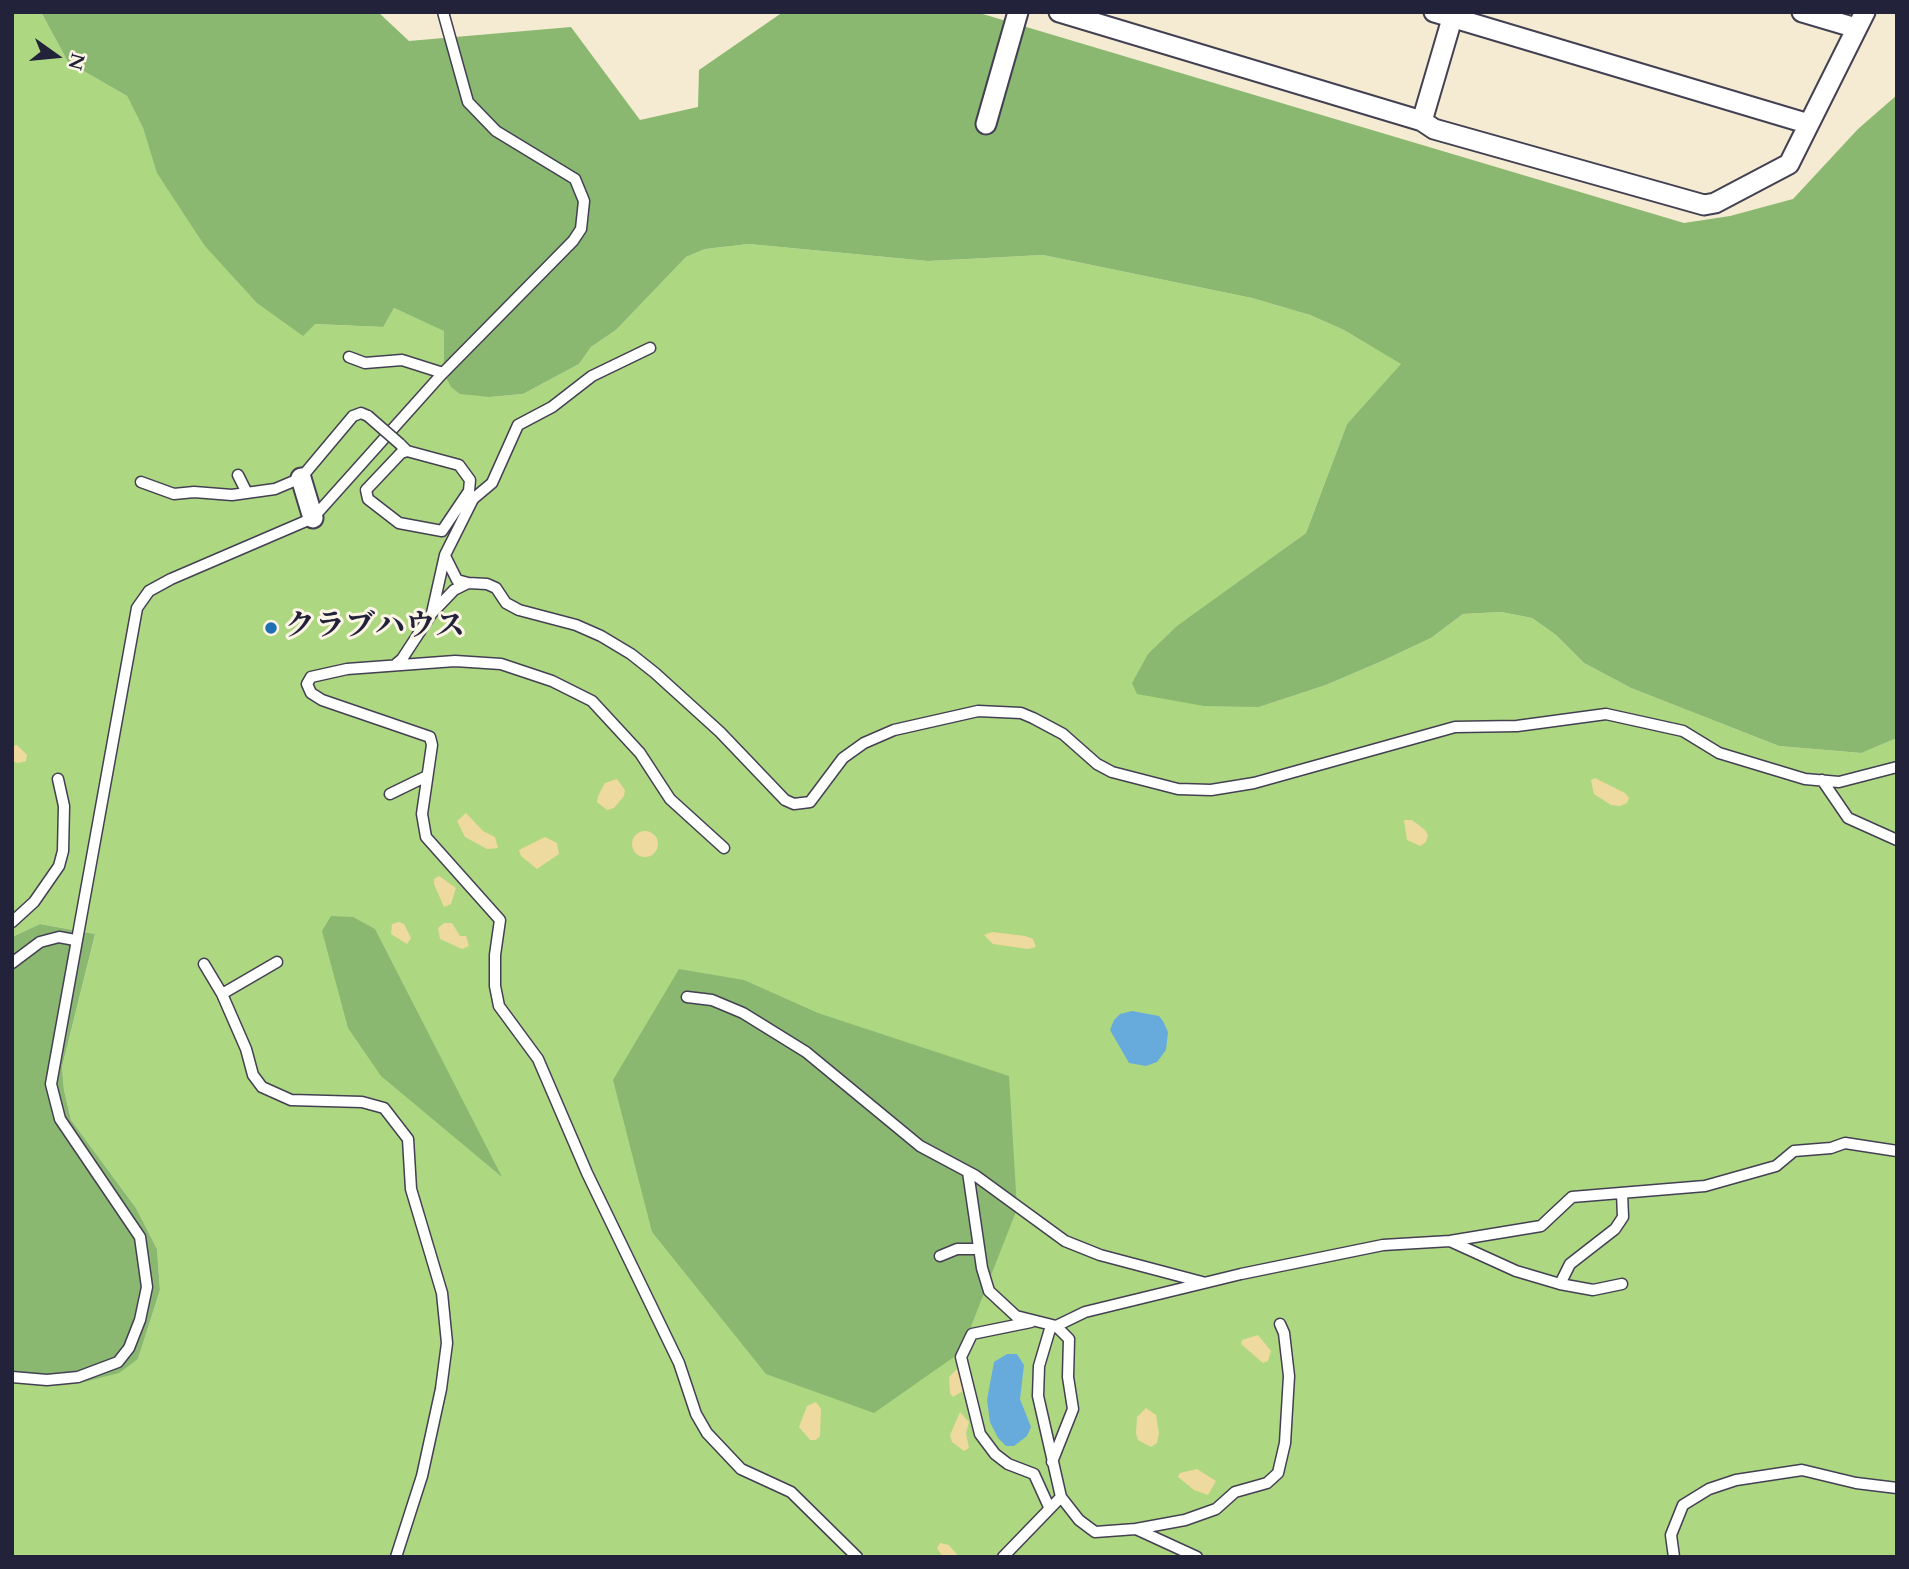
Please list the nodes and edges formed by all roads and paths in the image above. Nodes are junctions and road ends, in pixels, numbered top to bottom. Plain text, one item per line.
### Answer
1 (443, 12) edge
2 (1018, 12) edge
3 (1059, 12) edge
4 (1802, 12) edge
5 (1447, 14) edge
6 (1860, 20) edge
7 (1422, 121) junction
8 (986, 124) dead end
9 (1810, 124) junction
10 (650, 348) dead end
11 (349, 357) dead end
12 (443, 373) junction
13 (403, 448) junction
14 (238, 475) dead end
15 (301, 478) junction
16 (141, 482) dead end
17 (247, 493) junction
18 (313, 518) junction
19 (444, 555) junction
20 (468, 583) junction
21 (432, 613) junction
22 (394, 665) junction
23 (1897, 768) edge
24 (427, 776) junction
25 (58, 779) dead end
26 (1822, 780) junction
27 (390, 794) dead end
28 (1897, 840) edge
29 (724, 848) dead end
30 (12, 922) edge
31 (75, 940) junction
32 (277, 962) dead end
33 (12, 964) edge
34 (204, 964) dead end
35 (222, 994) junction
36 (687, 997) dead end
37 (1897, 1151) edge
38 (968, 1172) junction
39 (1622, 1193) junction
40 (1450, 1241) junction
41 (978, 1249) junction
42 (940, 1256) dead end
43 (1206, 1283) junction
44 (1560, 1284) junction
45 (1622, 1284) dead end
46 (1031, 1322) junction
47 (1280, 1324) dead end
48 (1056, 1326) junction
49 (12, 1377) edge
50 (1052, 1462) junction
51 (1897, 1488) edge
52 (1061, 1497) junction
53 (1049, 1507) junction
54 (1136, 1529) junction
55 (396, 1557) edge
56 (857, 1557) edge
57 (1003, 1557) edge
58 (1197, 1557) edge
59 (1674, 1557) edge

1 - 12 lane
2 - 8 street
3 - 7 street
4 - 6 street
5 - 7 street
5 - 9 street
6 - 9 street
7 - 9 street
10 - 19 lane
11 - 12 lane
12 - 18 lane
13 - 13 lane
13 - 15 lane, bridge
14 - 17 lane
15 - 17 lane
15 - 18 street
16 - 17 lane
18 - 31 lane
19 - 20 lane
19 - 21 lane
20 - 21 lane
20 - 26 lane
21 - 22 lane
22 - 24 lane
22 - 29 lane
23 - 26 lane
24 - 27 lane
24 - 56 lane
25 - 30 lane
26 - 28 lane
31 - 33 lane
31 - 49 lane
32 - 35 lane
34 - 35 lane
35 - 55 lane
36 - 38 lane
37 - 39 lane
38 - 41 lane
38 - 43 lane
39 - 40 lane
39 - 44 lane
40 - 43 lane
40 - 44 lane
41 - 42 lane
41 - 46 lane
43 - 48 lane
44 - 45 lane
46 - 48 lane
46 - 53 lane
47 - 54 lane
48 - 50 lane
48 - 50 lane
50 - 52 lane
51 - 59 lane
52 - 53 lane
52 - 54 lane
53 - 57 lane
54 - 58 lane

